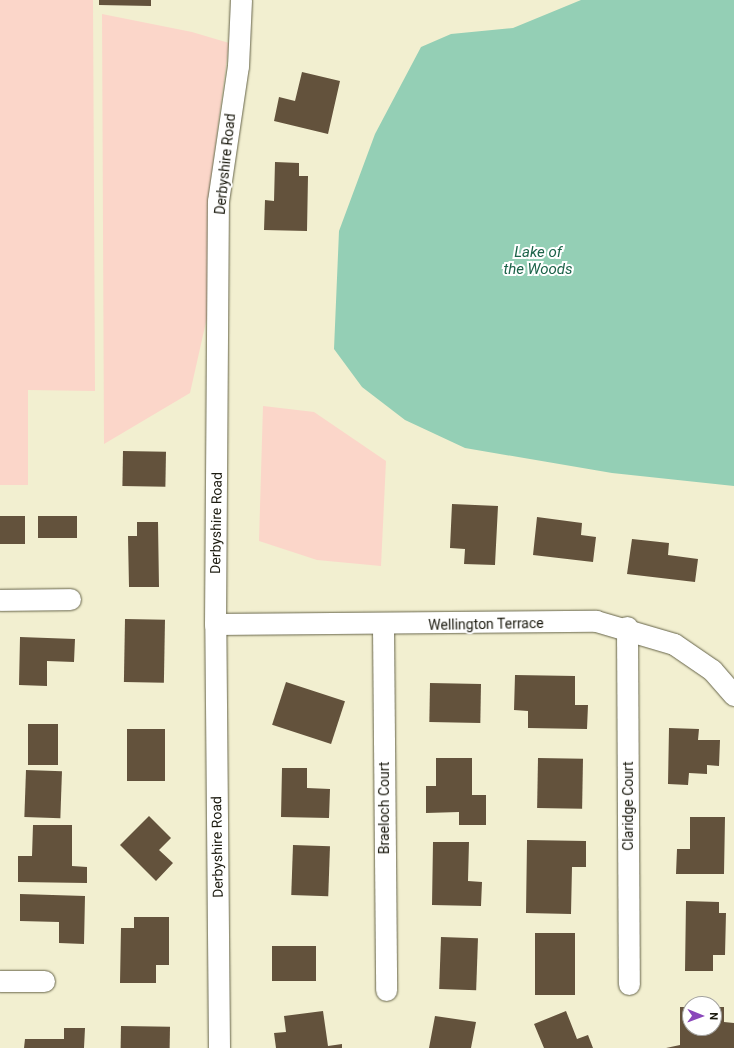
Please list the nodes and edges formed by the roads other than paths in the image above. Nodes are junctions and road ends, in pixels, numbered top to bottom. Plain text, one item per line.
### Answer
1 (241, 0) edge
2 (70, 599) dead end
3 (0, 600) edge
4 (215, 624) junction
5 (383, 626) junction
6 (627, 628) junction
7 (734, 695) edge
8 (0, 981) edge
9 (44, 981) dead end
10 (629, 984) dead end
11 (386, 990) dead end
12 (219, 1048) edge

1 - 4 street, Derbyshire Road
2 - 3 street
4 - 5 street, Wellington Terrace
4 - 12 street, Derbyshire Road
5 - 6 street, Wellington Terrace
5 - 11 street, Braeloch Court
6 - 7 street, Wellington Terrace
6 - 10 street, Claridge Court
8 - 9 street

